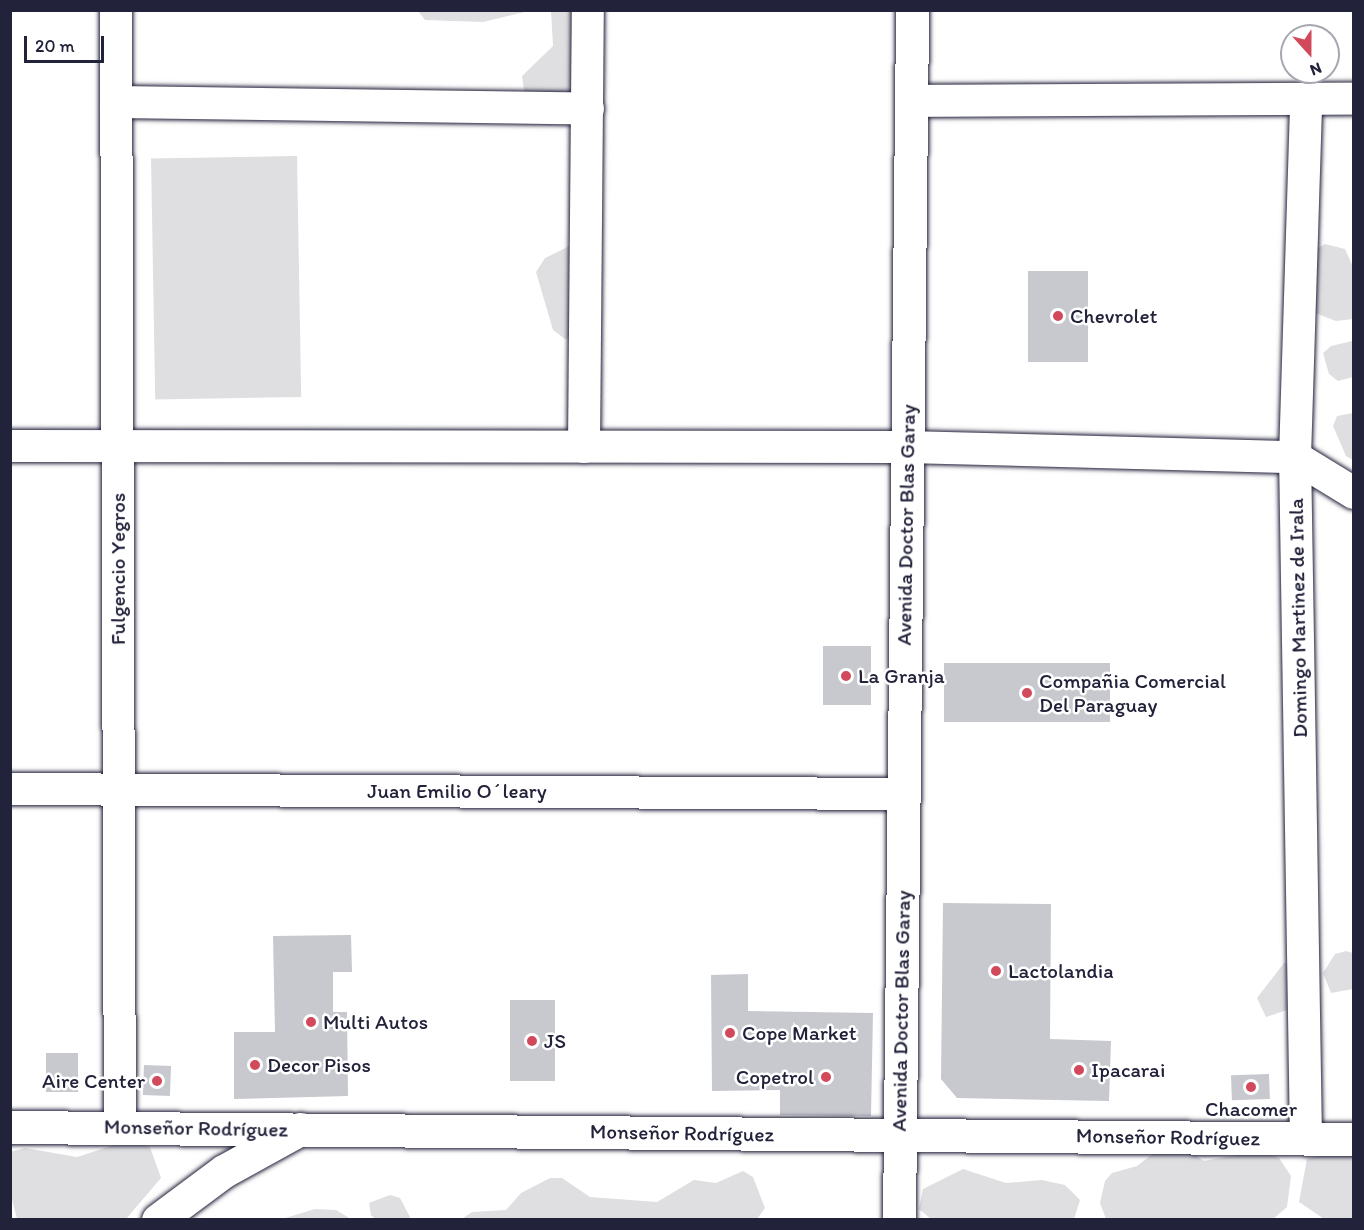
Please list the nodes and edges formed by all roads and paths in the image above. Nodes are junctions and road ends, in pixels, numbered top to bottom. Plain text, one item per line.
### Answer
1 (116, 10) edge
2 (588, 10) edge
3 (912, 10) edge
4 (1306, 98) junction
5 (1353, 99) edge
6 (911, 101) junction
7 (116, 102) junction
8 (588, 109) junction
9 (10, 446) edge
10 (117, 447) junction
11 (584, 447) junction
12 (907, 447) junction
13 (1295, 457) junction
14 (1353, 493) edge
15 (10, 789) edge
16 (119, 789) junction
17 (904, 794) junction
18 (10, 1127) edge
19 (120, 1128) junction
20 (300, 1129) junction
21 (900, 1134) junction
22 (1306, 1139) junction
23 (1353, 1139) edge
24 (158, 1220) edge
25 (899, 1220) edge

1 - 7 street, Fulgencio Yegros
2 - 8 street
3 - 6 main road, Avenida Doctor Blas Garay
4 - 5 street
4 - 6 street
4 - 13 street, Domingo Martinez de Irala
6 - 12 main road, Avenida Doctor Blas Garay
7 - 8 street
7 - 10 street, Fulgencio Yegros
8 - 11 street
9 - 10 street
10 - 11 street
10 - 16 street, Fulgencio Yegros
11 - 12 street
12 - 13 street
12 - 17 main road, Avenida Doctor Blas Garay
13 - 14 street
13 - 22 street, Domingo Martinez de Irala
15 - 16 street, Juan Emilio O´leary
16 - 17 street, Juan Emilio O´leary
16 - 19 street, Fulgencio Yegros
17 - 21 main road, Avenida Doctor Blas Garay
18 - 19 main road, Monseñor Rodríguez
19 - 20 main road, Monseñor Rodríguez
20 - 21 main road, Monseñor Rodríguez
20 - 24 main road
21 - 22 main road, Monseñor Rodríguez
21 - 25 main road, Avenida Doctor Blas Garay
22 - 23 main road, Monseñor Rodríguez

